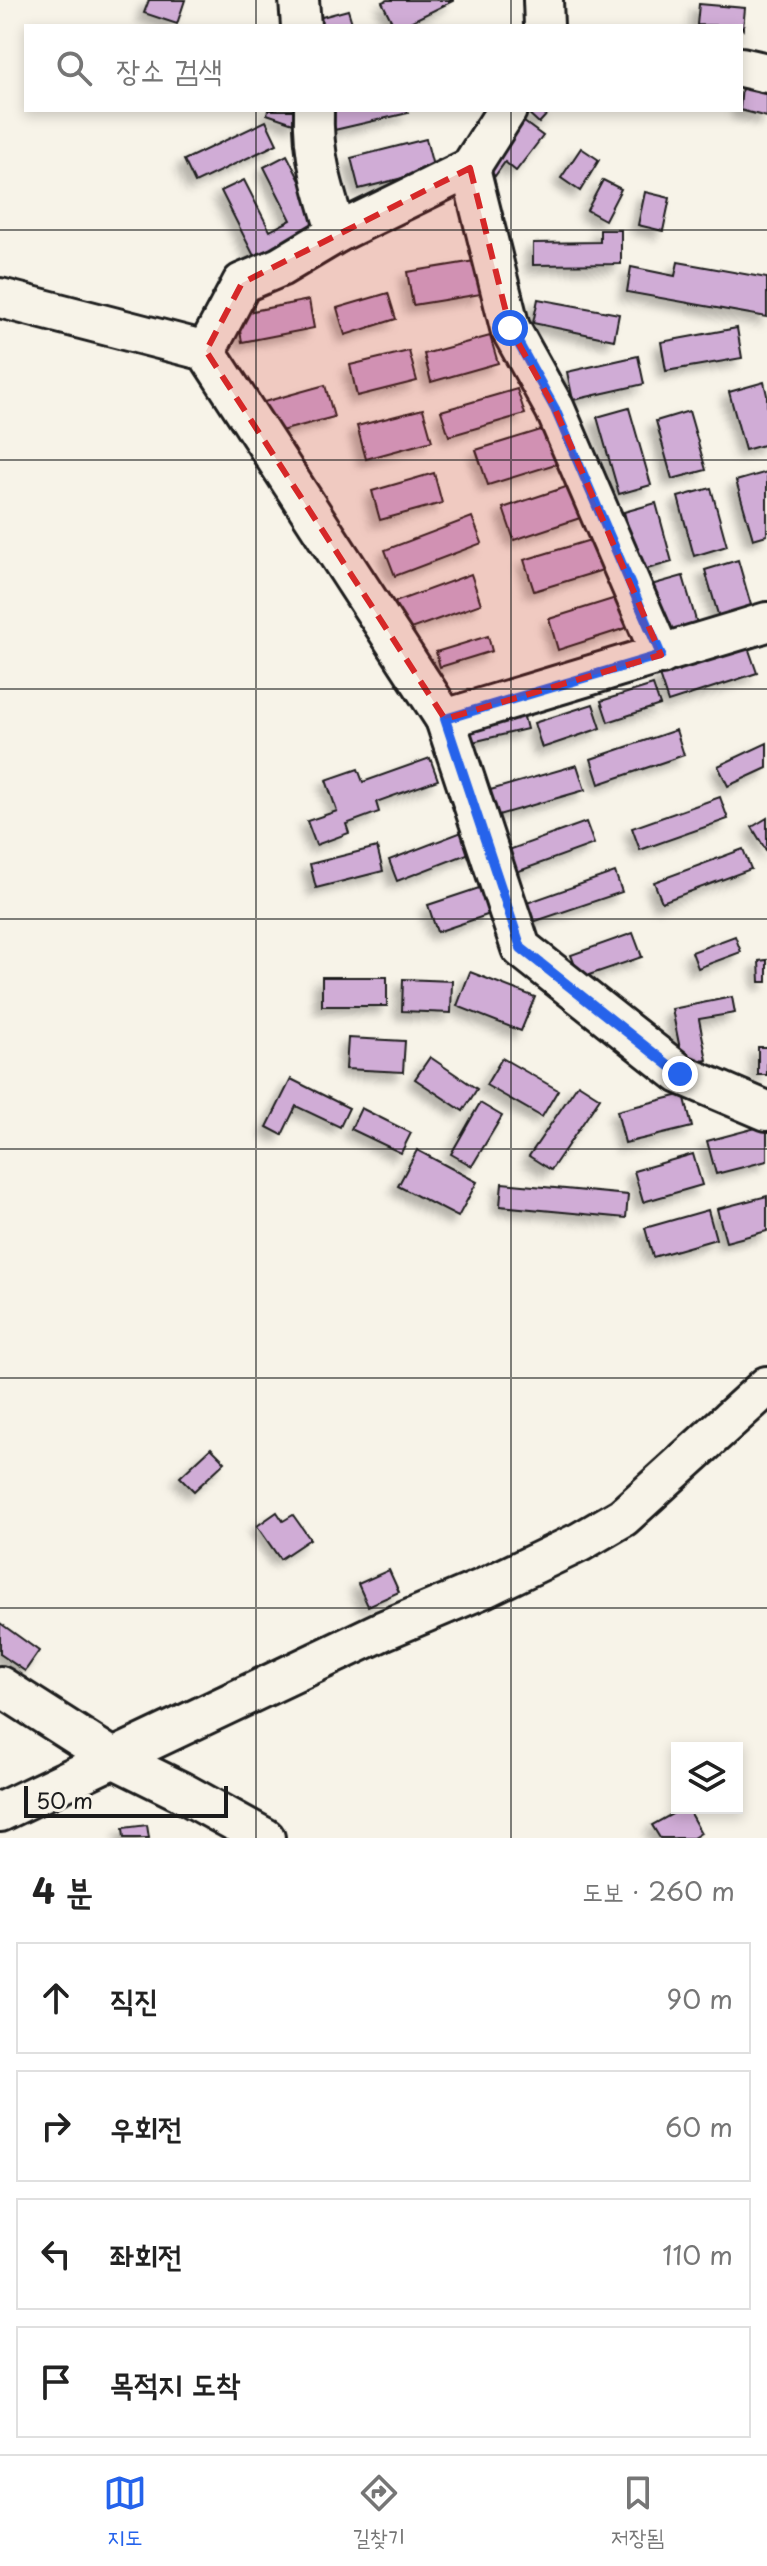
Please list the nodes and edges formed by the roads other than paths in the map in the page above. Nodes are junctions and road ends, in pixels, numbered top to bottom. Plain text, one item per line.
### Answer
1 (299, 0) edge
2 (543, 0) edge
3 (301, 24) edge
4 (544, 24) edge
5 (743, 67) edge
6 (767, 73) edge
7 (314, 112) edge
8 (506, 112) edge
9 (470, 168) junction
10 (337, 233) junction
11 (0, 298) edge
12 (206, 351) junction
13 (767, 622) edge
14 (661, 655) junction
15 (445, 719) junction
16 (767, 1111) edge
17 (767, 1386) edge
18 (0, 1686) edge
19 (111, 1757) junction
20 (0, 1812) edge
21 (265, 1838) edge

1 - 3 street
2 - 4 street
5 - 6 street
7 - 10 street
8 - 9 street
9 - 10 street
9 - 14 street
10 - 12 street
11 - 12 street
12 - 15 street
13 - 14 street
14 - 15 street
15 - 16 street
17 - 19 street
18 - 19 street
19 - 20 street
19 - 21 street

